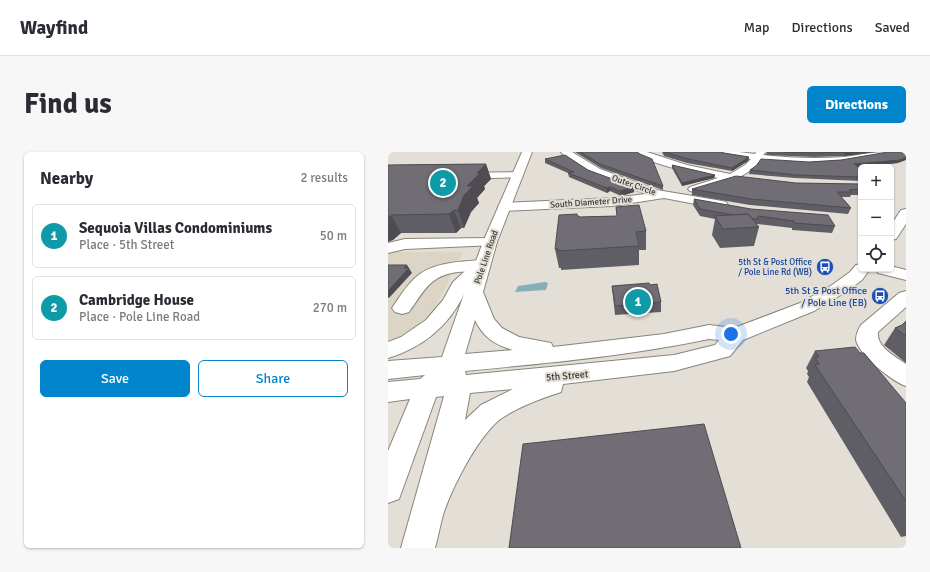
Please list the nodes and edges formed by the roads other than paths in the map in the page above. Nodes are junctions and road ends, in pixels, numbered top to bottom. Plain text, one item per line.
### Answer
1 (527, 152) edge
2 (566, 152) edge
3 (640, 152) edge
4 (724, 152) edge
5 (883, 152) edge
6 (759, 155) edge
7 (518, 175) junction
8 (450, 176) edge
9 (732, 177) junction
10 (748, 179) edge
11 (670, 195) junction
12 (504, 207) junction
13 (736, 207) edge
14 (906, 213) edge
15 (894, 231) edge
16 (490, 242) junction
17 (388, 248) edge
18 (388, 259) edge
19 (894, 263) edge
20 (481, 265) junction
21 (906, 267) edge
22 (441, 270) junction
23 (859, 272) edge
24 (894, 272) edge
25 (906, 275) edge
26 (474, 292) junction
27 (906, 297) edge
28 (402, 308) dead end
29 (388, 350) edge
30 (596, 361) junction
31 (388, 370) edge
32 (455, 374) junction
33 (906, 377) edge
34 (427, 388) junction
35 (388, 392) edge
36 (388, 488) edge
37 (429, 509) junction
38 (418, 548) edge

1 - 7 main road, Pole Line Road
2 - 11 main road, Outer Circle
3 - 9 main road
4 - 6 main road
5 - 6 main road
6 - 9 main road, South Diameter Drive
7 - 8 main road
7 - 12 main road, Pole Line Road
9 - 10 main road
9 - 11 main road, South Diameter Drive
11 - 12 main road, South Diameter Drive
11 - 13 main road, Outer Circle
12 - 16 main road, Pole Line Road
14 - 15 main road
16 - 17 main road
16 - 20 main road, Pole Line Road
18 - 22 main road
19 - 21 main road
20 - 22 main road
20 - 26 main road, Pole Line Road
20 - 29 main road
22 - 28 main road
23 - 30 main road, 5th Street
24 - 25 main road
26 - 30 main road
26 - 32 main road, Pole Line Road
27 - 33 main road
30 - 32 main road, 5th Street
30 - 37 main road
31 - 32 main road, 5th Street
32 - 34 main road, 5th Street
32 - 37 main road, Pole Line Road
34 - 35 main road, 5th Street
34 - 36 main road
37 - 38 main road, Pole Line Road

